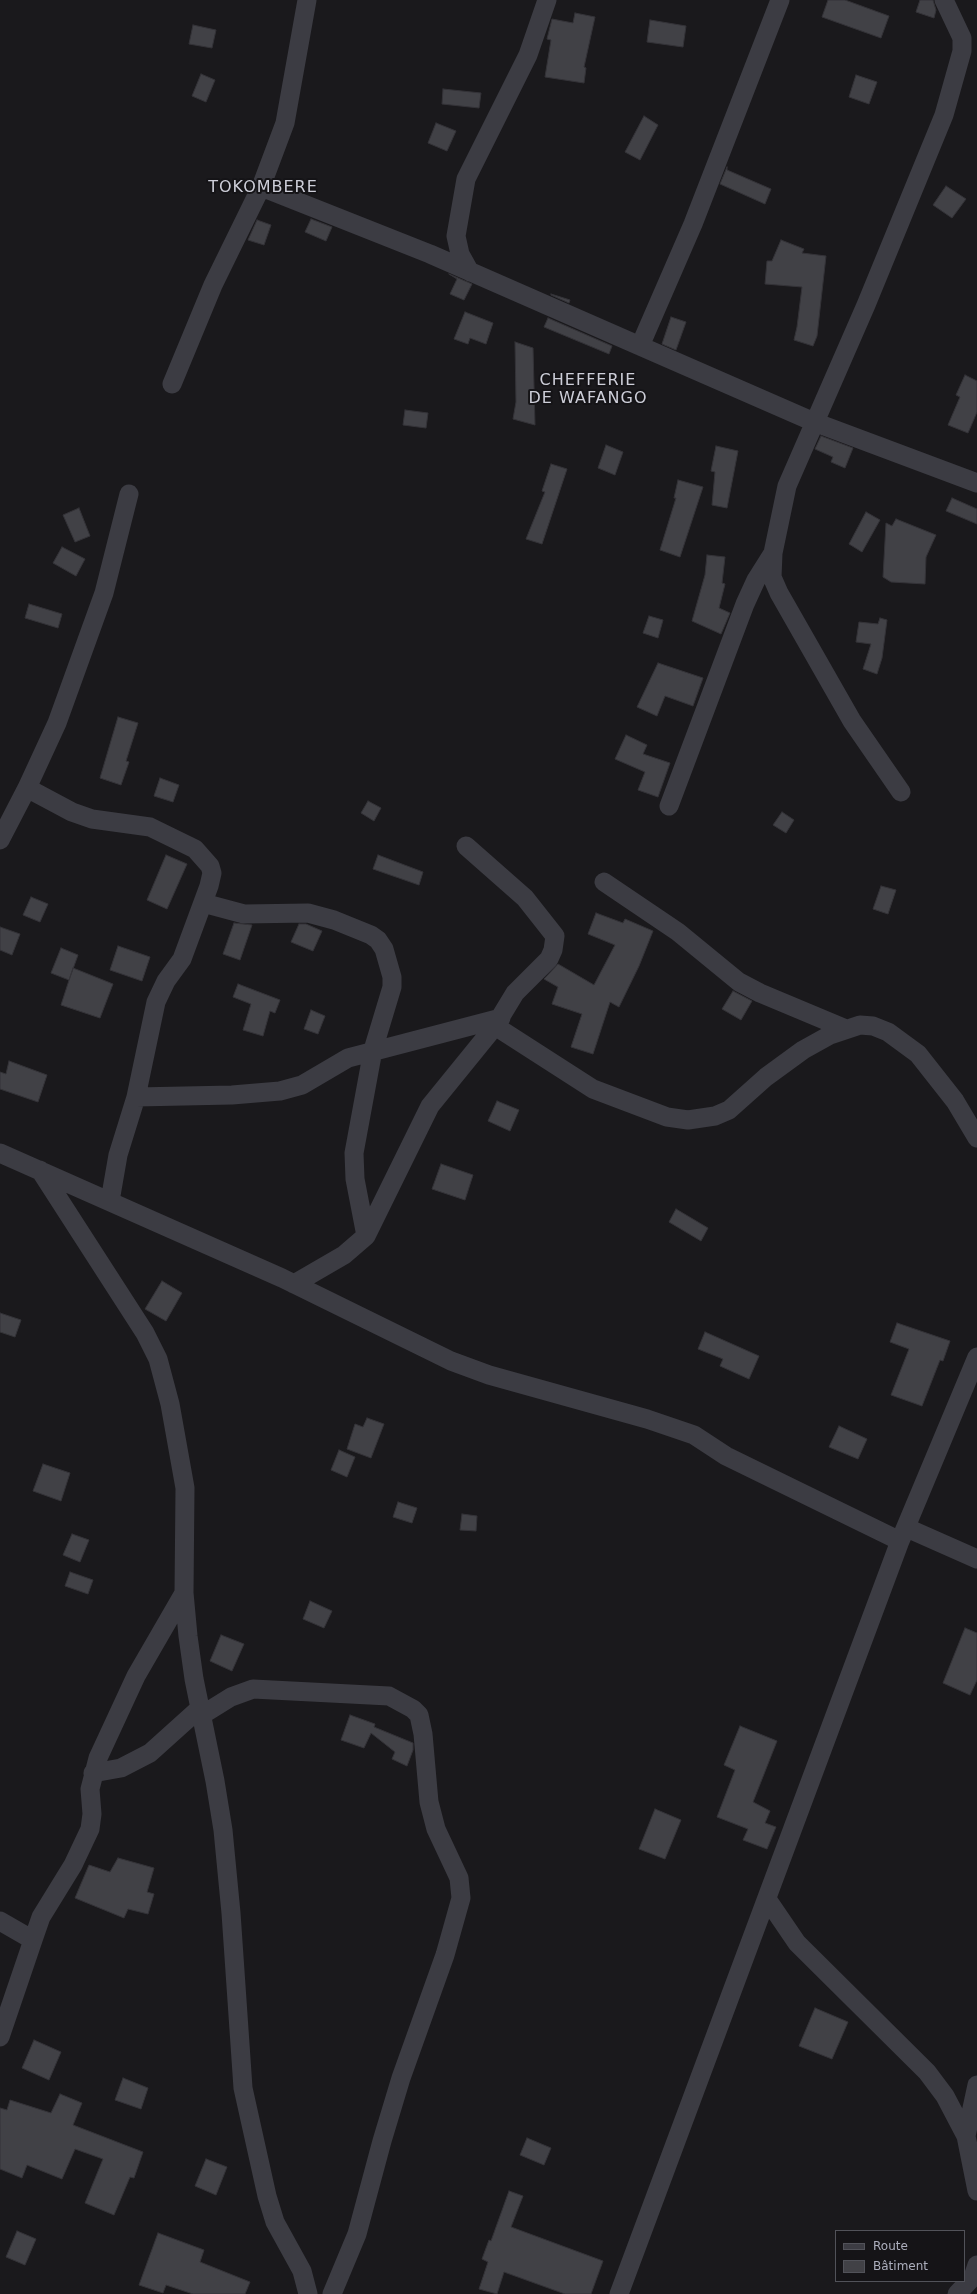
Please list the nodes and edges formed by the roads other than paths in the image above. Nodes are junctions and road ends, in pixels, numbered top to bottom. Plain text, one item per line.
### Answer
1 (307, 0) edge
2 (547, 0) edge
3 (780, 0) edge
4 (944, 0) edge
5 (260, 186) junction
6 (470, 272) junction
7 (640, 346) junction
8 (172, 384) dead end
9 (814, 422) junction
10 (977, 483) edge
11 (129, 494) dead end
12 (773, 553) junction
13 (27, 788) junction
14 (900, 792) dead end
15 (669, 806) dead end
16 (0, 840) edge
17 (466, 846) dead end
18 (604, 882) dead end
19 (203, 903) junction
20 (498, 1022) junction
21 (846, 1029) junction
22 (372, 1050) junction
23 (136, 1097) junction
24 (977, 1138) edge
25 (0, 1153) edge
26 (40, 1170) junction
27 (110, 1201) junction
28 (366, 1236) junction
29 (294, 1284) junction
30 (977, 1357) edge
31 (903, 1535) junction
32 (977, 1559) edge
33 (184, 1593) junction
34 (201, 1712) junction
35 (93, 1773) junction
36 (767, 1899) junction
37 (0, 1921) edge
38 (33, 1940) junction
39 (0, 2037) edge
40 (977, 2084) edge
41 (966, 2136) junction
42 (977, 2191) edge
43 (977, 2265) edge
44 (308, 2294) edge
45 (332, 2294) edge
46 (619, 2294) edge
47 (957, 2294) edge

1 - 5 street
2 - 6 street
3 - 7 street
4 - 9 street
5 - 6 street
5 - 8 street
6 - 7 street
7 - 9 street
9 - 10 street
9 - 12 street
11 - 13 street
12 - 14 street
12 - 15 street
13 - 16 street
13 - 19 street
17 - 20 street
18 - 21 street
19 - 22 street
19 - 23 street
20 - 21 street
20 - 22 street
20 - 28 street
21 - 24 street
22 - 23 street
22 - 28 street
23 - 27 street
25 - 26 street
26 - 27 street
26 - 33 street
27 - 29 street
28 - 29 street
29 - 31 street
30 - 31 street
31 - 32 street
31 - 36 street
33 - 34 street
33 - 35 street
34 - 35 street
34 - 44 street
34 - 45 street
35 - 38 street
36 - 41 street
36 - 46 street
37 - 38 street
38 - 39 street
40 - 41 street
41 - 42 street
43 - 47 street

